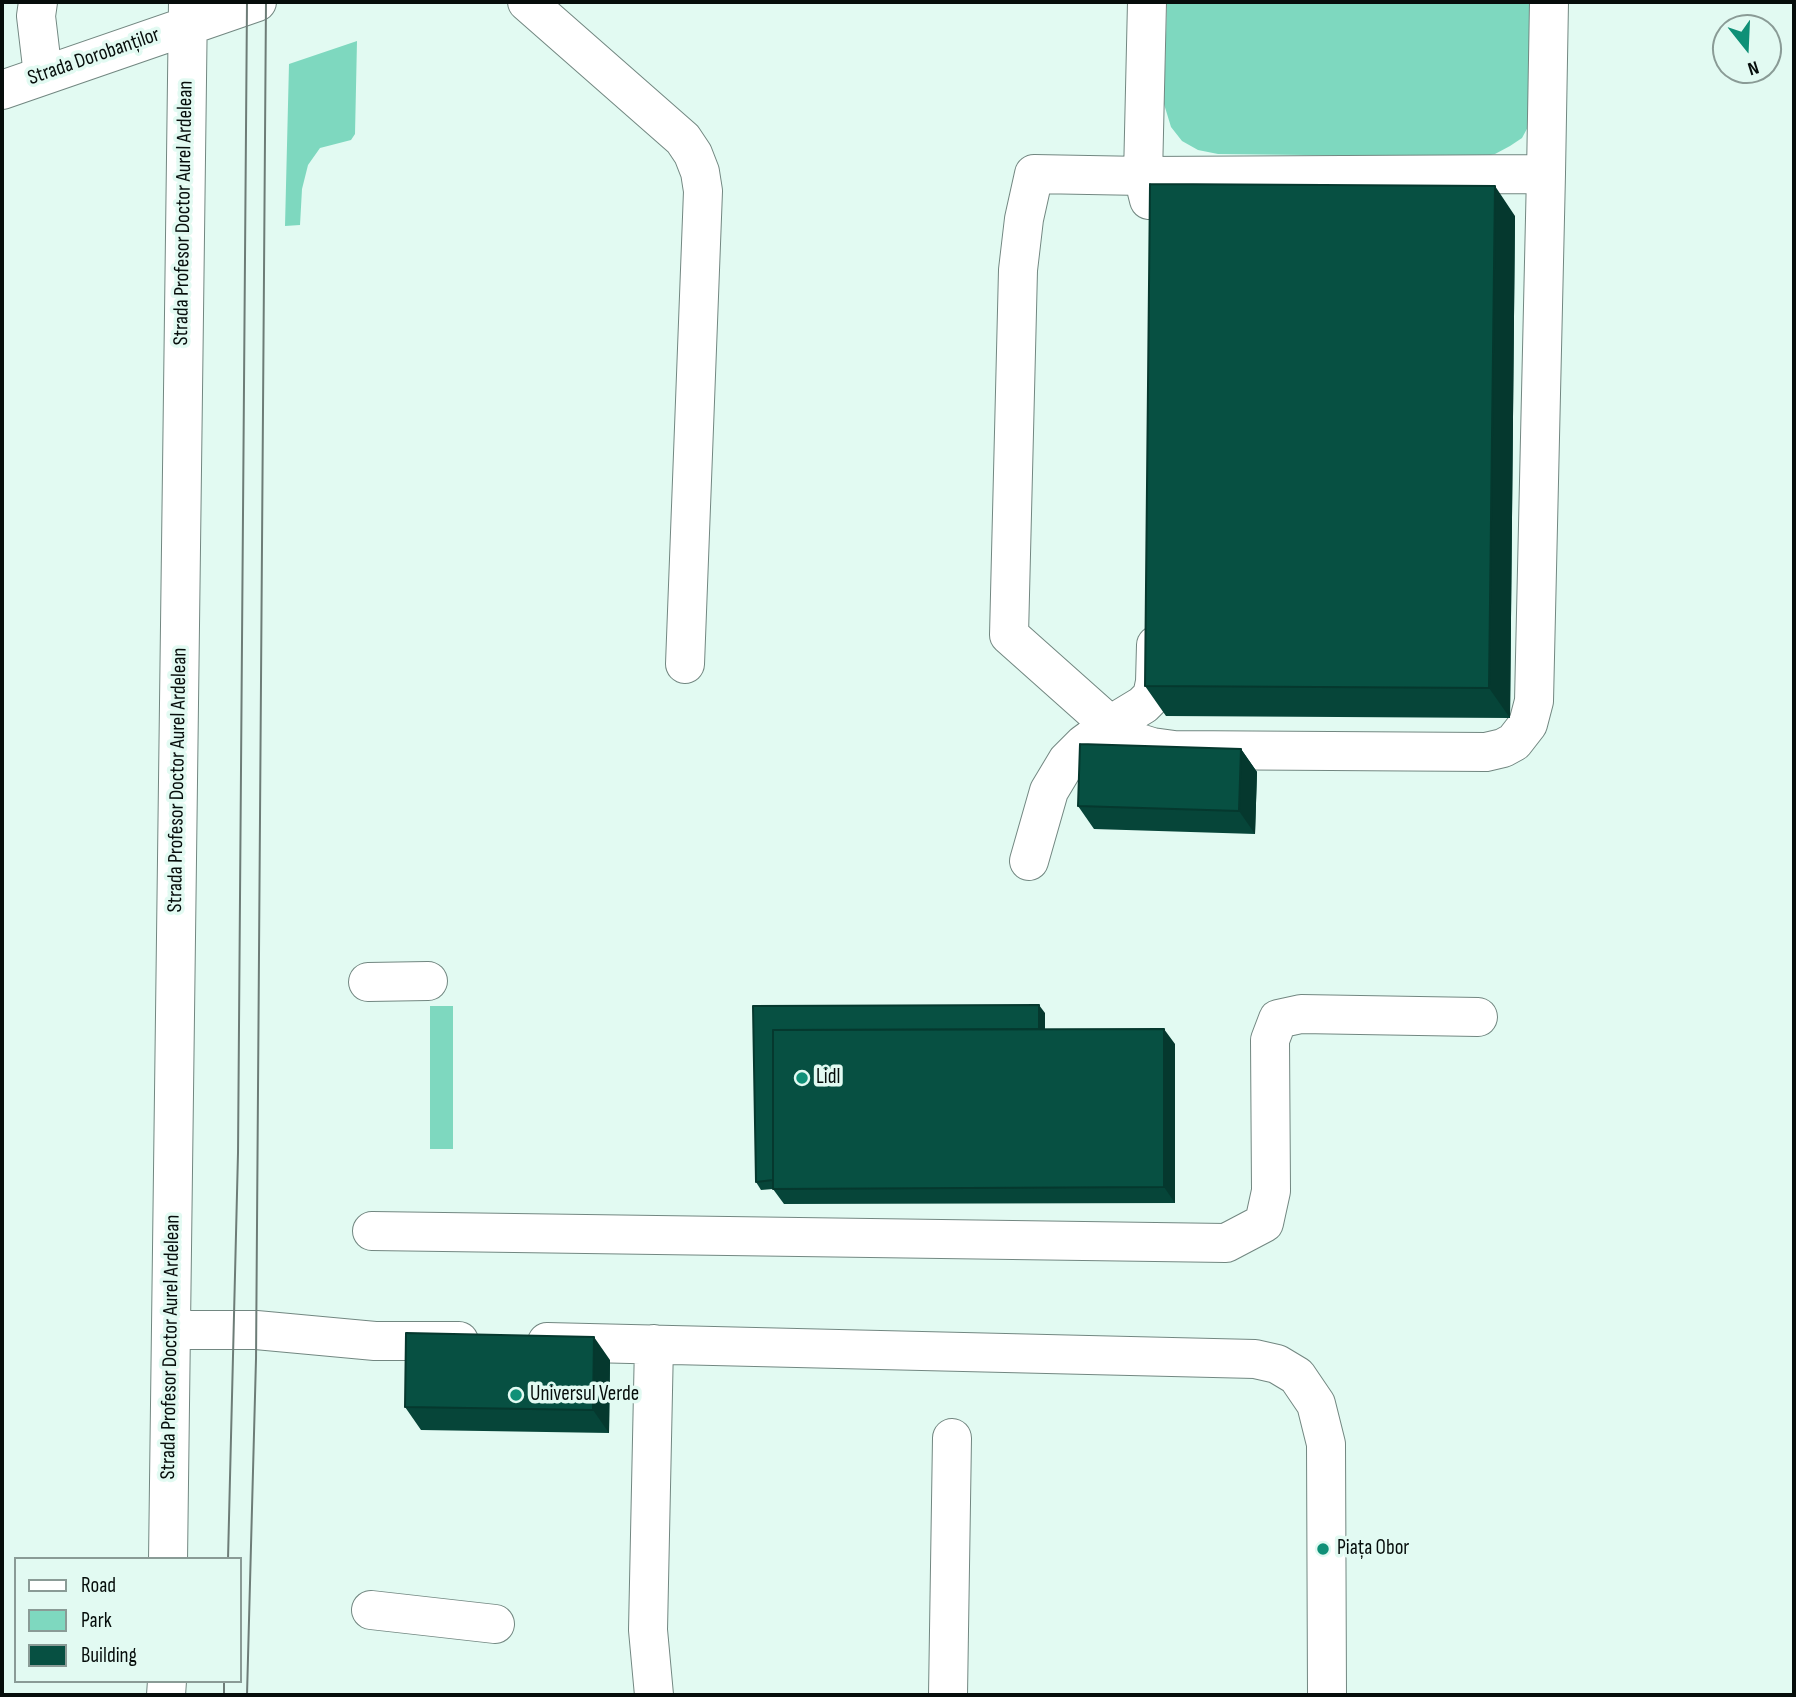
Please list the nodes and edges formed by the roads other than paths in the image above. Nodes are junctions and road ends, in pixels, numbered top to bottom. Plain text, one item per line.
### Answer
1 (38, 2) edge
2 (257, 2) edge
3 (527, 2) edge
4 (1147, 2) edge
5 (1549, 2) edge
6 (187, 13) edge
7 (43, 75) junction
8 (2, 90) edge
9 (1546, 174) junction
10 (1143, 176) junction
11 (1156, 232) edge
12 (1156, 614) edge
13 (685, 664) dead end
14 (1110, 725) junction
15 (1029, 861) dead end
16 (428, 981) dead end
17 (368, 982) dead end
18 (1478, 1017) dead end
19 (372, 1231) dead end
20 (171, 1330) junction
21 (654, 1344) junction
22 (952, 1438) dead end
23 (168, 1557) edge
24 (372, 1610) dead end
25 (495, 1624) dead end
26 (654, 1695) edge
27 (948, 1695) edge
28 (1327, 1695) edge

1 - 7 main road
2 - 6 main road, Strada Dorobanților
3 - 13 main road
4 - 10 main road
5 - 9 main road
6 - 7 main road, Strada Dorobanților
6 - 20 main road, Strada Profesor Doctor Aurel Ardelean
7 - 8 main road, Strada Dorobanților
9 - 10 main road
9 - 14 main road
10 - 11 main road
10 - 14 main road
12 - 14 main road
14 - 15 main road
16 - 17 main road
18 - 19 main road
20 - 21 main road
20 - 23 main road, Strada Profesor Doctor Aurel Ardelean
21 - 26 main road
21 - 28 main road
22 - 27 main road
24 - 25 main road

